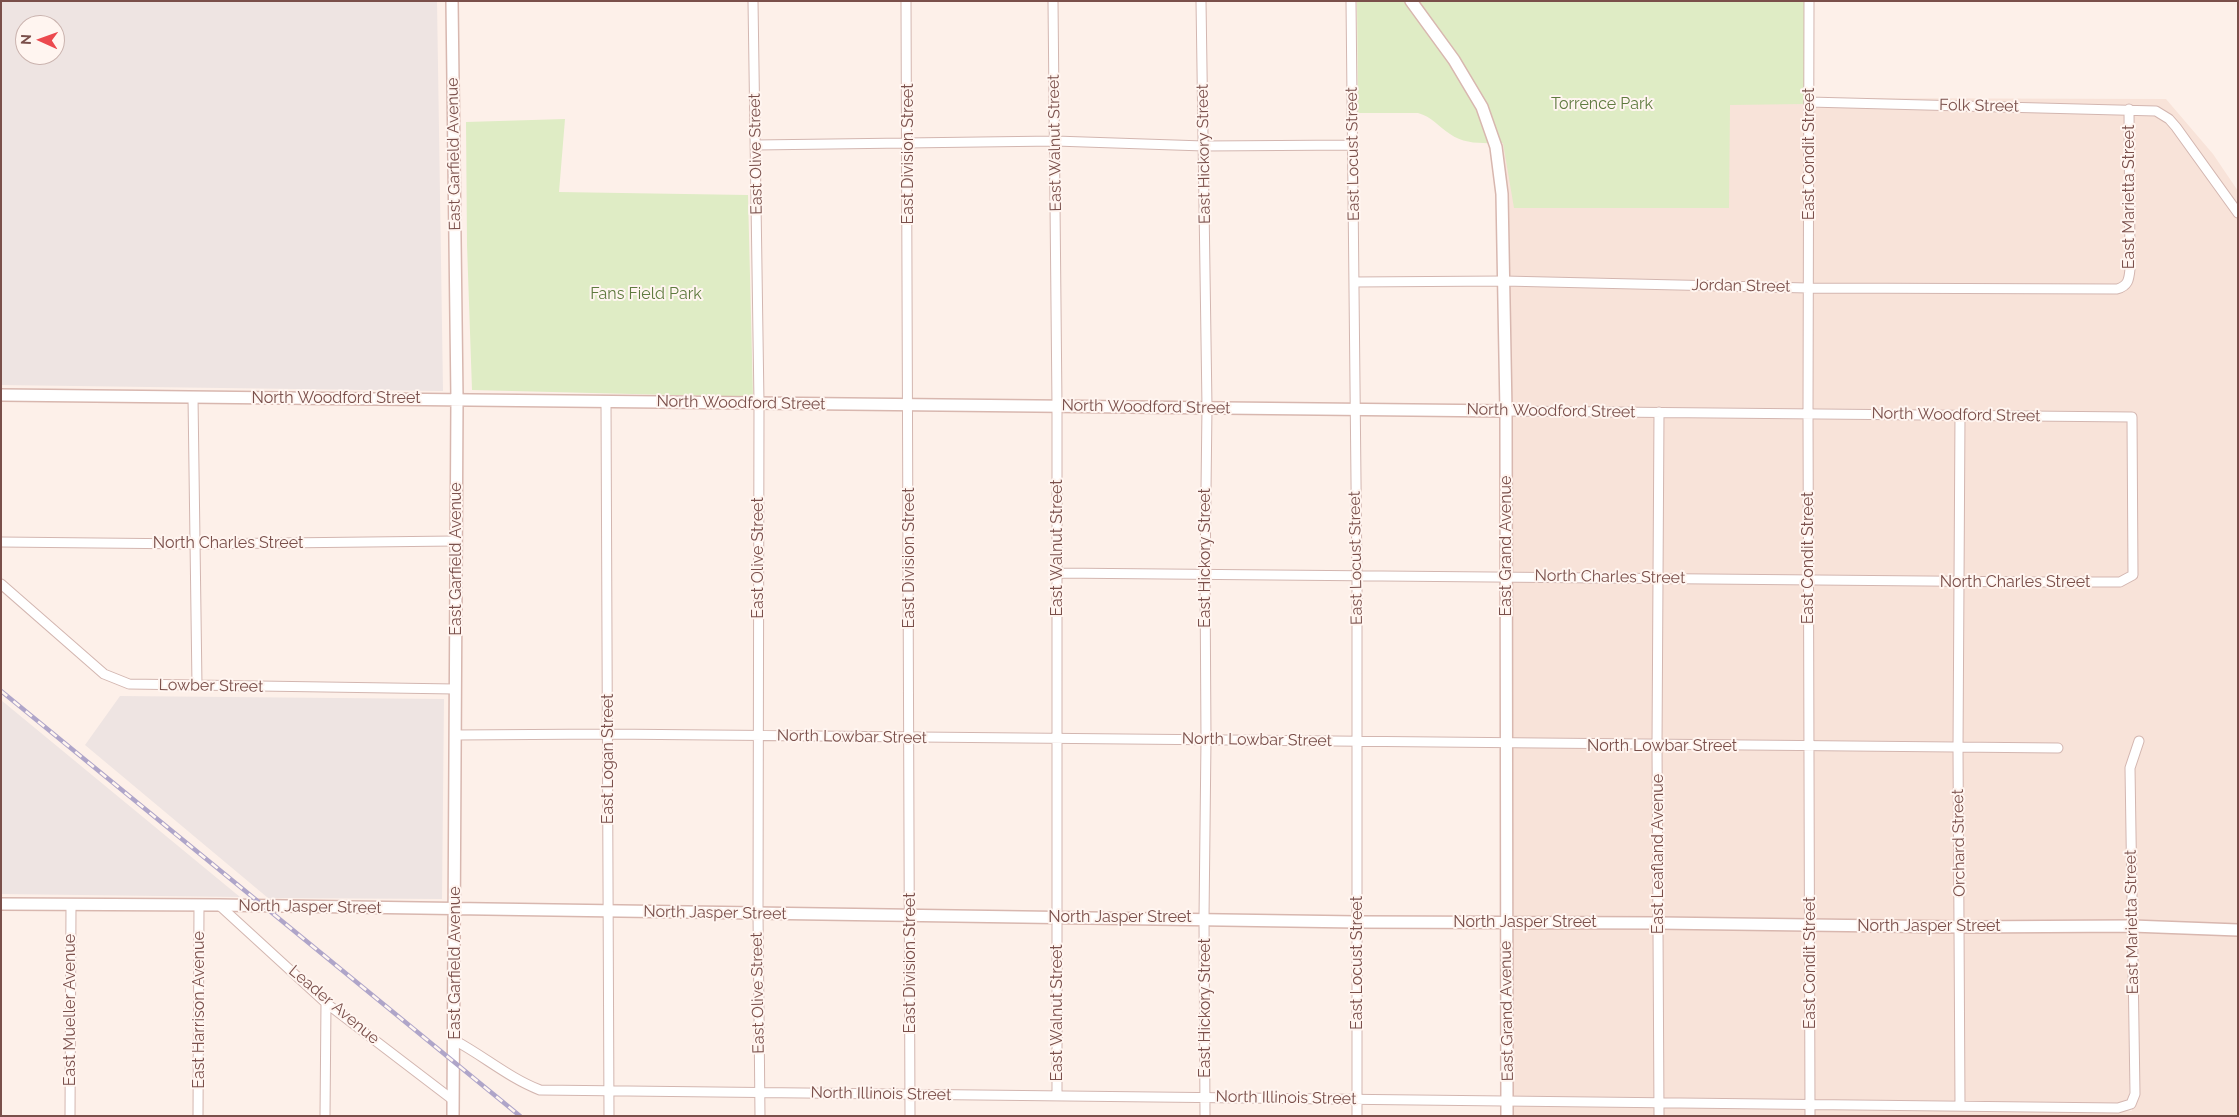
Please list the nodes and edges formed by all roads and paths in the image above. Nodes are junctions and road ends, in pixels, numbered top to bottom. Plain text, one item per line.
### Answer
1 (452, 1) edge
2 (753, 1) edge
3 (906, 1) edge
4 (1053, 1) edge
5 (1202, 1) edge
6 (1351, 1) edge
7 (1411, 1) edge
8 (1809, 1) edge
9 (1809, 102) junction
10 (2129, 110) junction
11 (1055, 141) junction
12 (908, 142) junction
13 (756, 145) junction
14 (1354, 145) junction
15 (1204, 146) junction
16 (2238, 212) edge
17 (1504, 281) junction
18 (1354, 282) junction
19 (2126, 285) joint
20 (1808, 288) junction
21 (1, 395) edge
22 (193, 397) junction
23 (457, 399) junction
24 (606, 402) junction
25 (758, 403) junction
26 (909, 405) junction
27 (1057, 406) junction
28 (1207, 407) junction
29 (1354, 408) junction
30 (1506, 411) junction
31 (1659, 412) junction
32 (1808, 413) junction
33 (1960, 415) junction
34 (455, 541) junction
35 (1, 542) edge
36 (194, 544) junction
37 (1056, 574) junction
38 (1205, 574) junction
39 (2133, 575) joint
40 (1356, 576) junction
41 (1506, 576) junction
42 (1660, 578) junction
43 (1808, 580) junction
44 (1960, 582) junction
45 (1, 584) edge
46 (197, 686) junction
47 (456, 689) junction
48 (608, 734) junction
49 (456, 735) junction
50 (758, 736) junction
51 (909, 738) junction
52 (1058, 740) junction
53 (1206, 740) junction
54 (2139, 741) dead end
55 (1357, 742) junction
56 (1506, 744) junction
57 (1657, 746) junction
58 (1810, 747) junction
59 (1958, 748) junction
60 (2058, 748) dead end
61 (1, 904) edge
62 (71, 905) junction
63 (199, 905) junction
64 (219, 905) junction
65 (455, 910) junction
66 (608, 912) junction
67 (758, 914) junction
68 (910, 916) junction
69 (1058, 917) junction
70 (1204, 918) junction
71 (1357, 922) junction
72 (1506, 922) junction
73 (1658, 923) junction
74 (1810, 925) junction
75 (2132, 926) junction
76 (1960, 928) junction
77 (2238, 930) edge
78 (326, 1003) junction
79 (454, 1040) junction
80 (609, 1091) junction
81 (759, 1092) junction
82 (910, 1094) junction
83 (1057, 1096) junction
84 (1205, 1097) junction
85 (1357, 1099) junction
86 (453, 1100) junction
87 (1508, 1101) junction
88 (1659, 1102) junction
89 (1810, 1104) junction
90 (2131, 1104) joint
91 (1960, 1105) junction
92 (70, 1116) edge
93 (198, 1116) edge
94 (325, 1116) edge
95 (453, 1116) edge
96 (609, 1116) edge
97 (760, 1116) edge
98 (910, 1116) edge
99 (1205, 1116) edge
100 (1357, 1116) edge
101 (1508, 1116) edge
102 (1659, 1116) edge
103 (1810, 1116) edge

1 - 23 street, East Garfield Avenue
2 - 13 street, East Olive Street
3 - 12 street, East Division Street
4 - 11 street, East Walnut Street
5 - 15 street, East Hickory Street
6 - 14 street, East Locust Street
7 - 17 street, East Grand Avenue
8 - 9 street, East Condit Street
9 - 10 street, Folk Street
9 - 20 street, East Condit Street
10 - 16 street, Folk Street
10 - 19 street, East Marietta Street
11 - 12 street
11 - 15 street
11 - 27 street, East Walnut Street
12 - 13 street
12 - 26 street, East Division Street
13 - 25 street, East Olive Street
14 - 15 street
14 - 18 street, East Locust Street
15 - 28 street, East Hickory Street
17 - 18 street, Jordan Street
17 - 20 street, Jordan Street
17 - 30 street, East Grand Avenue
18 - 29 street, East Locust Street
19 - 20 street, Jordan Street
20 - 32 street, East Condit Street
21 - 22 street, North Woodford Street
22 - 23 street, North Woodford Street
22 - 36 street
23 - 24 street, North Woodford Street
23 - 34 street, East Garfield Avenue
24 - 25 street, North Woodford Street
24 - 48 street, East Logan Street
25 - 26 street, North Woodford Street
25 - 50 street, East Olive Street
26 - 27 street, North Woodford Street
26 - 51 street, East Division Street
27 - 28 street, North Woodford Street
27 - 37 street, East Walnut Street
28 - 29 street, North Woodford Street
28 - 38 street, East Hickory Street
29 - 30 street, North Woodford Street
29 - 40 street, East Locust Street
30 - 31 street, North Woodford Street
30 - 41 street, East Grand Avenue
31 - 32 street, North Woodford Street
31 - 42 street, East Leafland Avenue
32 - 33 street, North Woodford Street
32 - 43 street, East Condit Street
33 - 39 street, North Woodford Street
33 - 44 street, Orchard Street
34 - 36 street, North Charles Street
34 - 47 street, East Garfield Avenue
35 - 36 street, North Charles Street
36 - 46 street
37 - 38 street, North Charles Street
37 - 52 street, East Walnut Street
38 - 40 street, North Charles Street
38 - 53 street, East Hickory Street
39 - 44 street, North Charles Street
40 - 41 street, North Charles Street
40 - 55 street, East Locust Street
41 - 42 street, North Charles Street
41 - 56 street, East Grand Avenue
42 - 43 street, North Charles Street
42 - 57 street, East Leafland Avenue
43 - 44 street, North Charles Street
43 - 58 street, East Condit Street
44 - 59 street, Orchard Street
45 - 46 street, Lowber Street
46 - 47 street, Lowber Street
47 - 49 street, East Garfield Avenue
48 - 49 street, North Lowbar Street
48 - 50 street, North Lowbar Street
48 - 66 street, East Logan Street
49 - 65 street, East Garfield Avenue
50 - 51 street, North Lowbar Street
50 - 67 street, East Olive Street
51 - 52 street, North Lowbar Street
51 - 68 street, East Division Street
52 - 53 street, North Lowbar Street
52 - 69 street, East Walnut Street
53 - 55 street, North Lowbar Street
53 - 70 street, East Hickory Street
54 - 75 street, East Marietta Street
55 - 56 street, North Lowbar Street
55 - 71 street, East Locust Street
56 - 57 street, North Lowbar Street
56 - 72 street, East Grand Avenue
57 - 58 street, North Lowbar Street
57 - 73 street, East Leafland Avenue
58 - 59 street, North Lowbar Street
58 - 74 street, East Condit Street
59 - 60 street, North Lowbar Street
59 - 76 street, Orchard Street
61 - 62 street, North Jasper Street
62 - 63 street, North Jasper Street
62 - 92 street, East Mueller Avenue
63 - 64 street, North Jasper Street
63 - 93 street, East Harrison Avenue
64 - 65 street, North Jasper Street
64 - 78 street, Leader Avenue
65 - 66 street, North Jasper Street
65 - 79 street, East Garfield Avenue
66 - 67 street, North Jasper Street
66 - 80 street, East Logan Street
67 - 68 street, North Jasper Street
67 - 81 street, East Olive Street
68 - 69 street, North Jasper Street
68 - 82 street, East Division Street
69 - 70 street, North Jasper Street
69 - 83 street, East Walnut Street
70 - 71 street, North Jasper Street
70 - 84 street, East Hickory Street
71 - 72 street, North Jasper Street
71 - 85 street, East Locust Street
72 - 73 street, North Jasper Street
72 - 87 street, East Grand Avenue
73 - 74 street, North Jasper Street
73 - 88 street, East Leafland Avenue
74 - 76 street, North Jasper Street
74 - 89 street, East Condit Street
75 - 76 street, North Jasper Street
75 - 77 street, North Jasper Street
75 - 90 street, East Marietta Street
76 - 91 street, Orchard Street
78 - 86 street, Leader Avenue
78 - 94 street
79 - 80 street, North Illinois Street
79 - 86 street, East Garfield Avenue
80 - 81 street, North Illinois Street
80 - 96 street, East Logan Street
81 - 82 street, North Illinois Street
81 - 97 street, East Olive Street
82 - 83 street, North Illinois Street
82 - 98 street, East Division Street
83 - 84 street, North Illinois Street
84 - 85 street, North Illinois Street
84 - 99 street, East Hickory Street
85 - 87 street, North Illinois Street
85 - 100 street, East Locust Street
86 - 95 street, East Garfield Avenue
87 - 88 street, North Illinois Street
87 - 101 street, East Grand Avenue
88 - 89 street, North Illinois Street
88 - 102 street, East Leafland Avenue
89 - 91 street, North Illinois Street
89 - 103 street, East Condit Street
90 - 91 street, North Illinois Street

